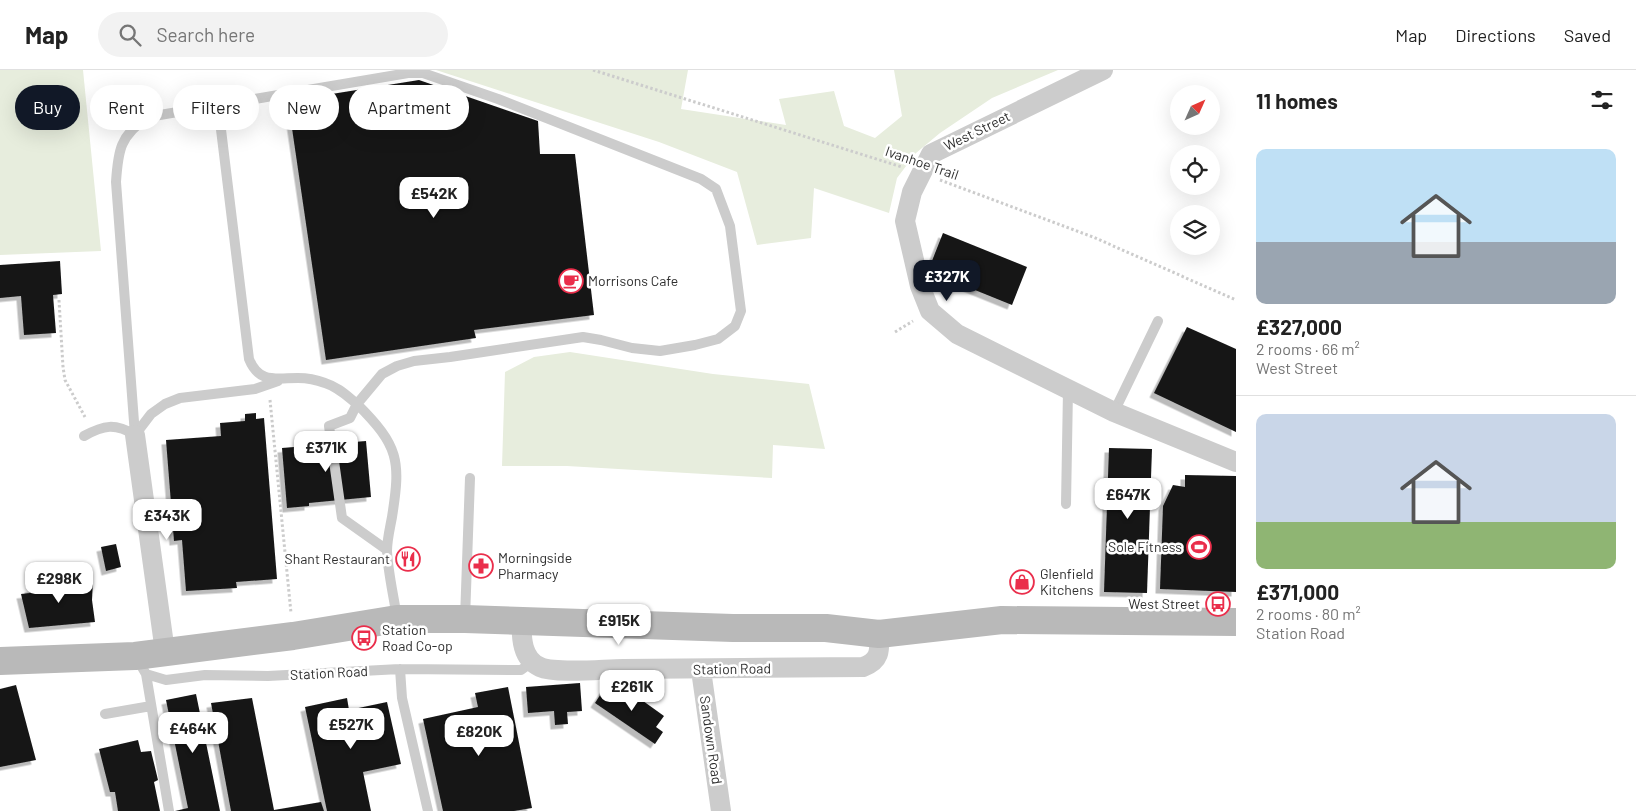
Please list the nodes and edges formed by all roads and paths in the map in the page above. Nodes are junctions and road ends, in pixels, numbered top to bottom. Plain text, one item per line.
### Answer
1 (593, 70) edge
2 (1103, 70) edge
3 (259, 100) edge
4 (173, 113) edge
5 (221, 130) edge
6 (906, 168) dead end
7 (915, 171) dead end
8 (931, 176) dead end
9 (940, 180) dead end
10 (58, 300) dead end
11 (1236, 300) edge
12 (1158, 321) dead end
13 (282, 379) junction
14 (268, 384) junction
15 (1068, 390) junction
16 (358, 404) junction
17 (1114, 412) junction
18 (88, 434) joint
19 (135, 434) junction
20 (1236, 462) edge
21 (470, 478) dead end
22 (1066, 504) dead end
23 (387, 550) junction
24 (397, 619) junction
25 (465, 619) junction
26 (522, 621) junction
27 (1236, 622) edge
28 (879, 634) junction
29 (293, 636) junction
30 (165, 652) junction
31 (0, 661) edge
32 (532, 662) junction
33 (140, 665) junction
34 (400, 669) junction
35 (700, 670) junction
36 (151, 706) junction
37 (105, 714) dead end
38 (169, 811) edge
39 (428, 811) edge
40 (721, 811) edge

1 - 6 path, Ivanhoe Trail
2 - 15 street, West Street
3 - 16 lane
4 - 19 lane
5 - 13 lane
7 - 8 path, Ivanhoe Trail, bridge
9 - 11 path, Ivanhoe Trail
10 - 18 path
12 - 17 lane
13 - 14 lane
13 - 16 lane
14 - 19 lane
14 - 29 path
15 - 17 street, West Street
15 - 22 lane
16 - 23 lane
16 - 23 lane
17 - 20 street, West Street
18 - 19 lane
19 - 30 street
21 - 25 lane
23 - 24 lane
24 - 25 street, Station Road
24 - 29 street, Station Road
25 - 26 street, Station Road
26 - 28 street, Station Road
26 - 32 street
27 - 28 street, Station Road
28 - 35 street, Station Road
29 - 30 street, Station Road
30 - 33 street, Station Road
31 - 33 street, Station Road
32 - 34 lane, Station Road
32 - 35 street, Station Road
33 - 34 lane, Station Road
33 - 36 lane
34 - 39 lane
35 - 40 street, Sandown Road
36 - 37 lane
36 - 38 lane

